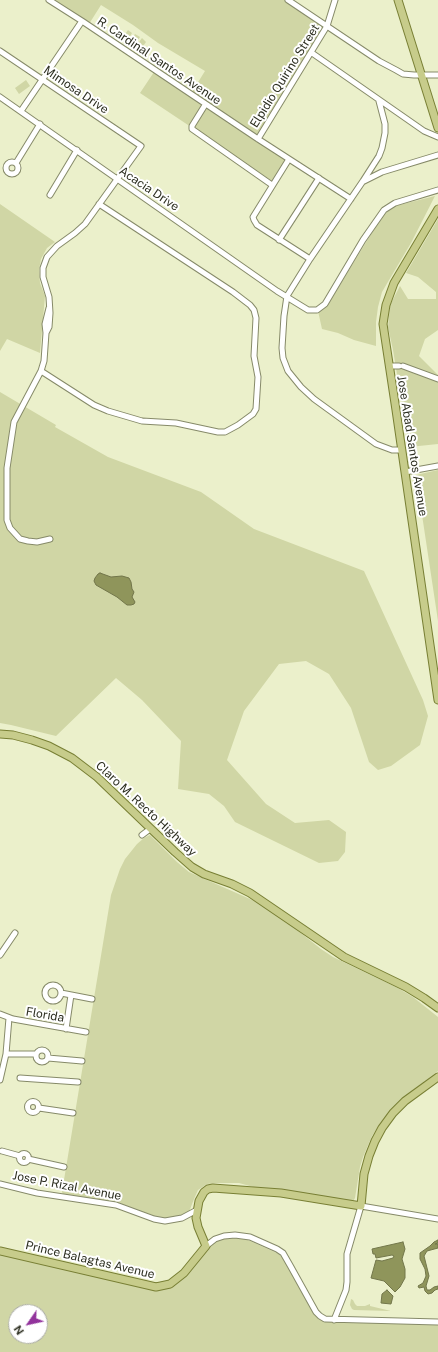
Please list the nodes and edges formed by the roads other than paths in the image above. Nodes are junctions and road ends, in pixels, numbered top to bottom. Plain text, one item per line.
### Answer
1 (50, 0) edge
2 (288, 0) edge
3 (334, 0) edge
4 (398, 0) edge
5 (82, 21) junction
6 (327, 26) junction
7 (0, 51) edge
8 (312, 53) junction
9 (421, 75) junction
10 (438, 75) edge
11 (42, 79) junction
12 (1, 99) edge
13 (379, 100) junction
14 (205, 104) junction
15 (21, 111) junction
16 (40, 124) junction
17 (438, 128) edge
18 (438, 137) edge
19 (258, 139) junction
20 (77, 150) junction
21 (438, 155) edge
22 (289, 159) junction
23 (16, 163) junction
24 (0, 169) edge
25 (6, 171) junction
26 (319, 178) junction
27 (117, 179) junction
28 (363, 181) junction
29 (272, 185) junction
30 (438, 190) edge
31 (50, 195) dead end
32 (351, 199) junction
33 (99, 204) junction
34 (438, 210) edge
35 (279, 240) junction
36 (310, 259) junction
37 (287, 296) junction
38 (389, 366) junction
39 (41, 370) junction
40 (438, 379) edge
41 (401, 450) junction
42 (438, 466) edge
43 (405, 472) junction
44 (50, 539) dead end
45 (438, 700) edge
46 (0, 734) edge
47 (150, 829) junction
48 (142, 836) dead end
49 (15, 933) dead end
50 (0, 955) edge
51 (61, 993) dead end
52 (71, 995) junction
53 (92, 998) dead end
54 (438, 1008) edge
55 (0, 1014) edge
56 (9, 1018) junction
57 (66, 1029) junction
58 (86, 1032) dead end
59 (6, 1054) junction
60 (36, 1054) junction
61 (48, 1058) junction
62 (82, 1061) dead end
63 (438, 1077) edge
64 (20, 1078) dead end
65 (0, 1080) edge
66 (78, 1082) dead end
67 (39, 1108) dead end
68 (73, 1113) dead end
69 (2, 1151) dead end
70 (64, 1167) dead end
71 (0, 1184) edge
72 (361, 1206) junction
73 (197, 1210) junction
74 (438, 1219) edge
75 (206, 1246) junction
76 (0, 1251) edge
77 (334, 1320) junction
78 (438, 1322) edge

1 - 5 street, R. Cardinal Santos Avenue
2 - 6 street
3 - 6 street, Elpidio Quirino Street
4 - 9 main road
5 - 11 street
5 - 14 street, R. Cardinal Santos Avenue
6 - 8 street, Elpidio Quirino Street
6 - 9 street
7 - 11 street, Mimosa Drive
8 - 13 street
8 - 19 street, Elpidio Quirino Street
9 - 10 street
9 - 17 main road
11 - 15 street
11 - 27 street, Mimosa Drive
12 - 15 street, Acacia Drive
13 - 18 street
13 - 28 street
14 - 19 street, R. Cardinal Santos Avenue
14 - 29 street
15 - 16 street, Acacia Drive
16 - 20 street, Acacia Drive
16 - 23 street
19 - 22 street, R. Cardinal Santos Avenue
20 - 27 street, Acacia Drive
20 - 31 street
21 - 28 street
22 - 26 street, R. Cardinal Santos Avenue
22 - 29 street
23 - 25 street
23 - 25 street
24 - 25 street
26 - 32 street, R. Cardinal Santos Avenue
26 - 35 street
27 - 33 street
27 - 37 street, Acacia Drive
28 - 32 street
29 - 35 street
30 - 37 street, Acacia Drive
32 - 36 street
33 - 39 street
33 - 39 street
34 - 38 main road, Jose Abad Santos Avenue
35 - 36 street
36 - 37 street
37 - 41 street
38 - 40 street
38 - 41 main road, Jose Abad Santos Avenue
39 - 44 street
41 - 43 main road, Jose Abad Santos Avenue
42 - 43 street
43 - 45 main road, Jose Abad Santos Avenue
46 - 47 main road, Claro M. Recto Highway
47 - 48 street
47 - 54 main road, Claro M. Recto Highway
49 - 50 street
51 - 52 street
52 - 53 street
52 - 57 street
55 - 56 street, Florida
56 - 57 street, Florida
56 - 59 street
57 - 58 street, Florida
59 - 60 street
59 - 65 street
60 - 61 street
60 - 61 street
61 - 62 street
63 - 72 main road
64 - 66 street
67 - 68 street
69 - 70 street
71 - 73 street, Jose P. Rizal Avenue
72 - 73 main road
72 - 74 street
72 - 77 street
73 - 75 main road
75 - 76 main road, Prince Balagtas Avenue
75 - 77 street
77 - 78 street

